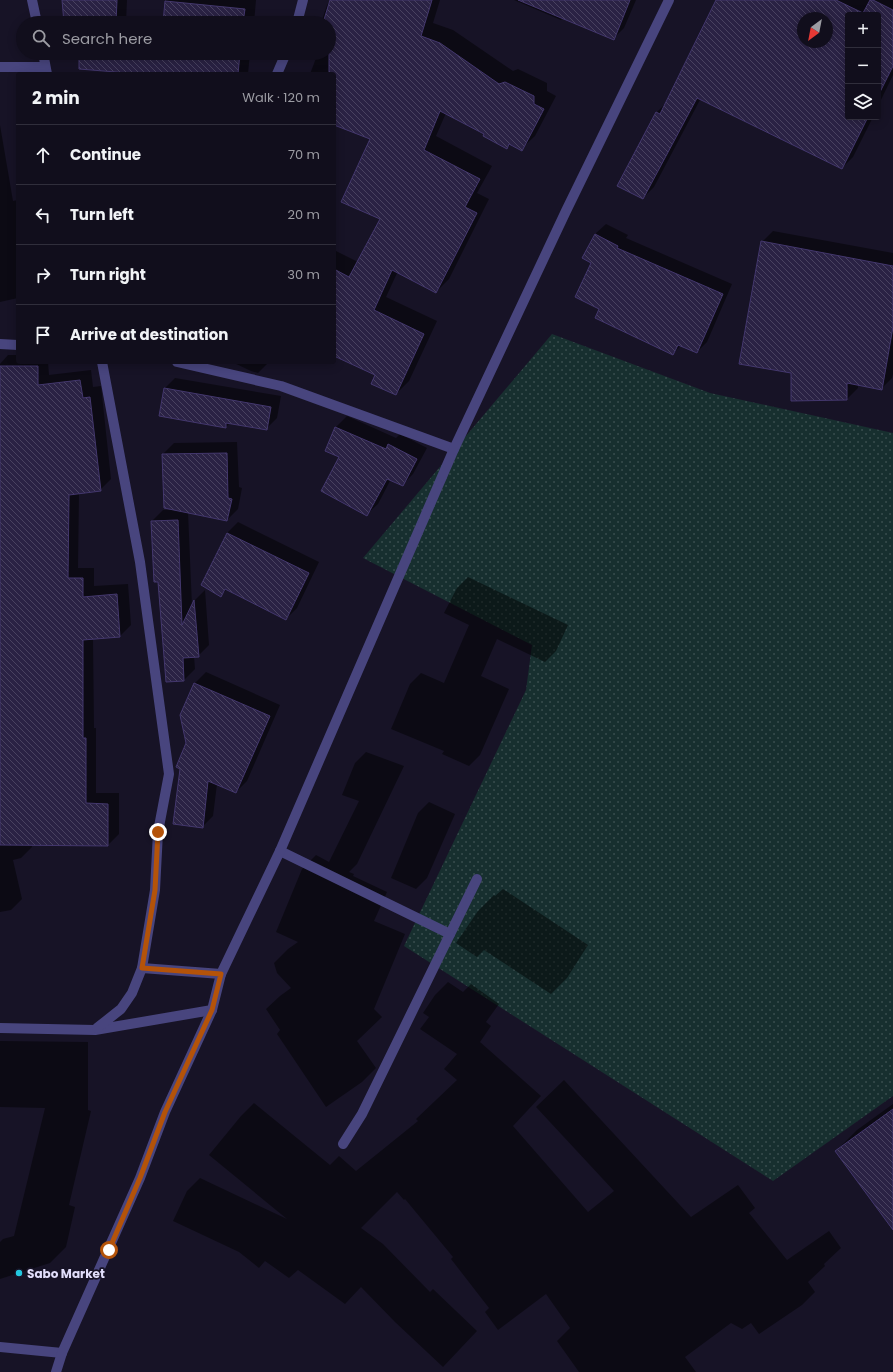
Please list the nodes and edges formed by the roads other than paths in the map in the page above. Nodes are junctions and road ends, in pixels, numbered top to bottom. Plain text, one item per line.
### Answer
1 (32, 0) edge
2 (303, 0) edge
3 (669, 0) edge
4 (35, 16) edge
5 (299, 16) edge
6 (44, 60) edge
7 (283, 60) edge
8 (0, 67) edge
9 (46, 71) edge
10 (278, 72) edge
11 (0, 344) edge
12 (16, 344) edge
13 (102, 364) edge
14 (186, 364) edge
15 (454, 449) junction
16 (280, 851) junction
17 (476, 880) dead end
18 (450, 934) junction
19 (142, 968) junction
20 (221, 974) junction
21 (212, 1010) junction
22 (0, 1028) edge
23 (95, 1030) junction
24 (342, 1144) dead end
25 (0, 1347) edge
26 (62, 1354) junction
27 (56, 1372) edge

1 - 4 street
2 - 5 street
3 - 15 street
6 - 9 street
7 - 10 street
8 - 9 street
11 - 12 street
13 - 19 street
14 - 15 street
15 - 16 street
16 - 18 street
16 - 20 street
17 - 18 street
18 - 24 street
19 - 20 street
19 - 23 street
20 - 21 street
21 - 23 street
21 - 26 street
22 - 23 street
25 - 26 street
26 - 27 street

